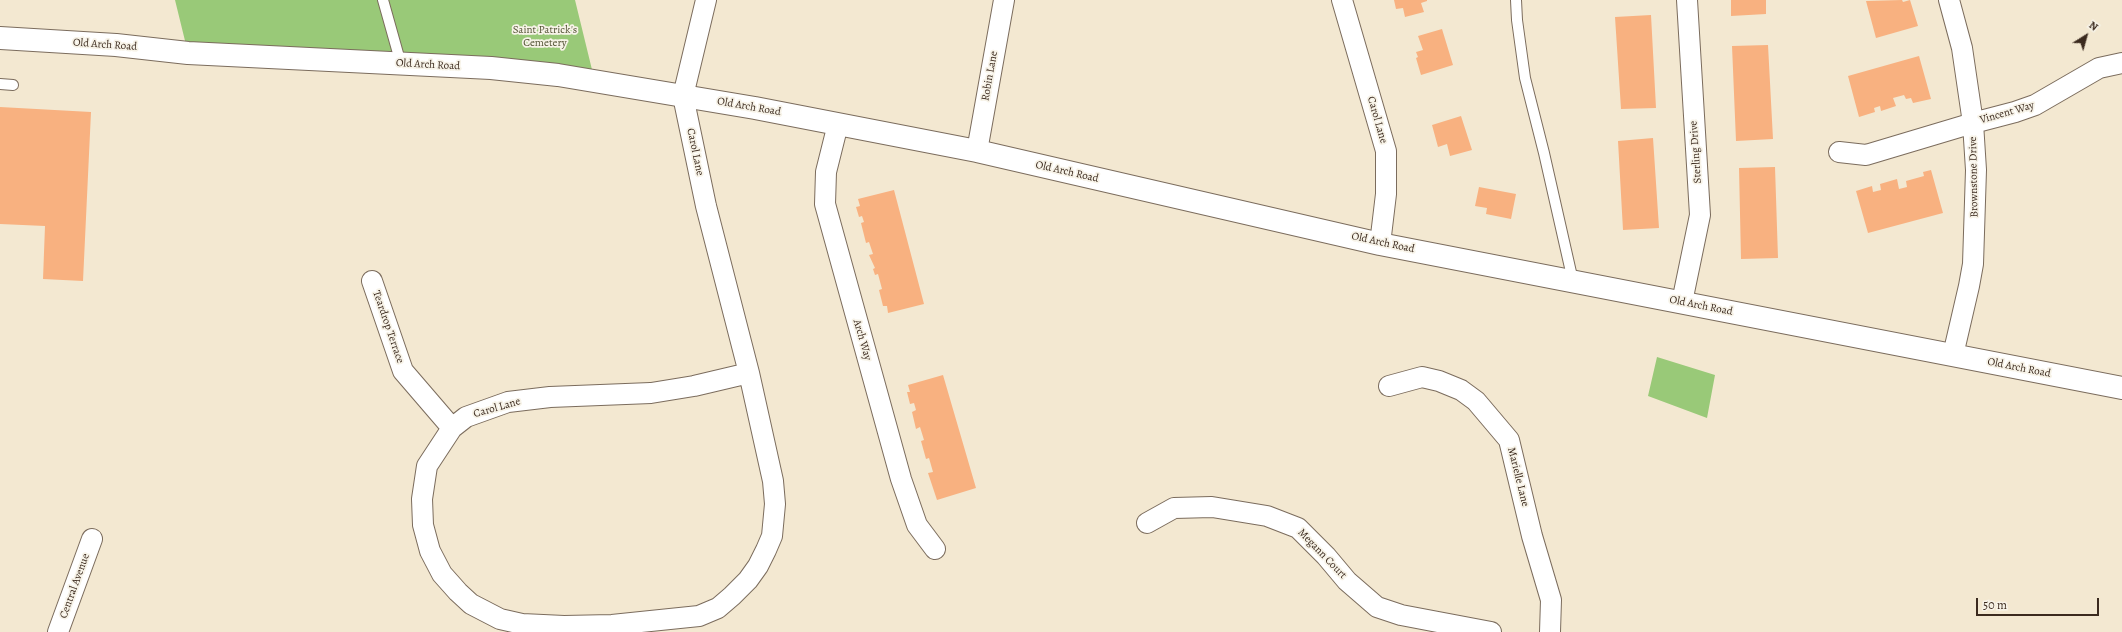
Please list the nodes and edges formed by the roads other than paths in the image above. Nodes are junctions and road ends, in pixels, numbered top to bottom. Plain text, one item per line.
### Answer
1 (383, 0) edge
2 (706, 0) edge
3 (1004, 0) edge
4 (1342, 0) edge
5 (1516, 0) edge
6 (1687, 0) edge
7 (1949, 0) edge
8 (0, 38) edge
9 (2122, 63) edge
10 (401, 64) junction
11 (0, 84) edge
12 (13, 85) dead end
13 (683, 96) junction
14 (1973, 123) junction
15 (838, 124) junction
16 (977, 151) junction
17 (1838, 152) dead end
18 (1380, 244) junction
19 (372, 281) dead end
20 (1572, 281) junction
21 (1682, 302) junction
22 (1953, 355) junction
23 (749, 373) junction
24 (1389, 386) dead end
25 (2122, 388) edge
26 (452, 428) junction
27 (1147, 523) dead end
28 (92, 539) dead end
29 (935, 549) dead end
30 (58, 632) edge
31 (1491, 632) edge
32 (1550, 632) edge

1 - 10 lane
2 - 13 street, Carol Lane
3 - 16 street, Robin Lane
4 - 18 street, Carol Lane
5 - 20 lane
6 - 21 street, Sterling Drive
7 - 14 street, Brownstone Drive
8 - 10 street, Old Arch Road
9 - 14 street, Vincent Way
10 - 13 street, Old Arch Road
11 - 12 lane
13 - 15 street, Old Arch Road
13 - 23 street, Carol Lane
14 - 17 street, Vincent Way
14 - 22 street, Brownstone Drive
15 - 16 street, Old Arch Road
15 - 29 street, Arch Way
16 - 18 street, Old Arch Road
18 - 20 street, Old Arch Road
19 - 26 street, Teardrop Terrace
20 - 21 street, Old Arch Road
21 - 22 street, Old Arch Road
22 - 25 street, Old Arch Road
23 - 26 street, Carol Lane
23 - 26 street, Carol Lane
24 - 32 street, Marielle Lane
27 - 31 street, Megann Court
28 - 30 street, Central Avenue

